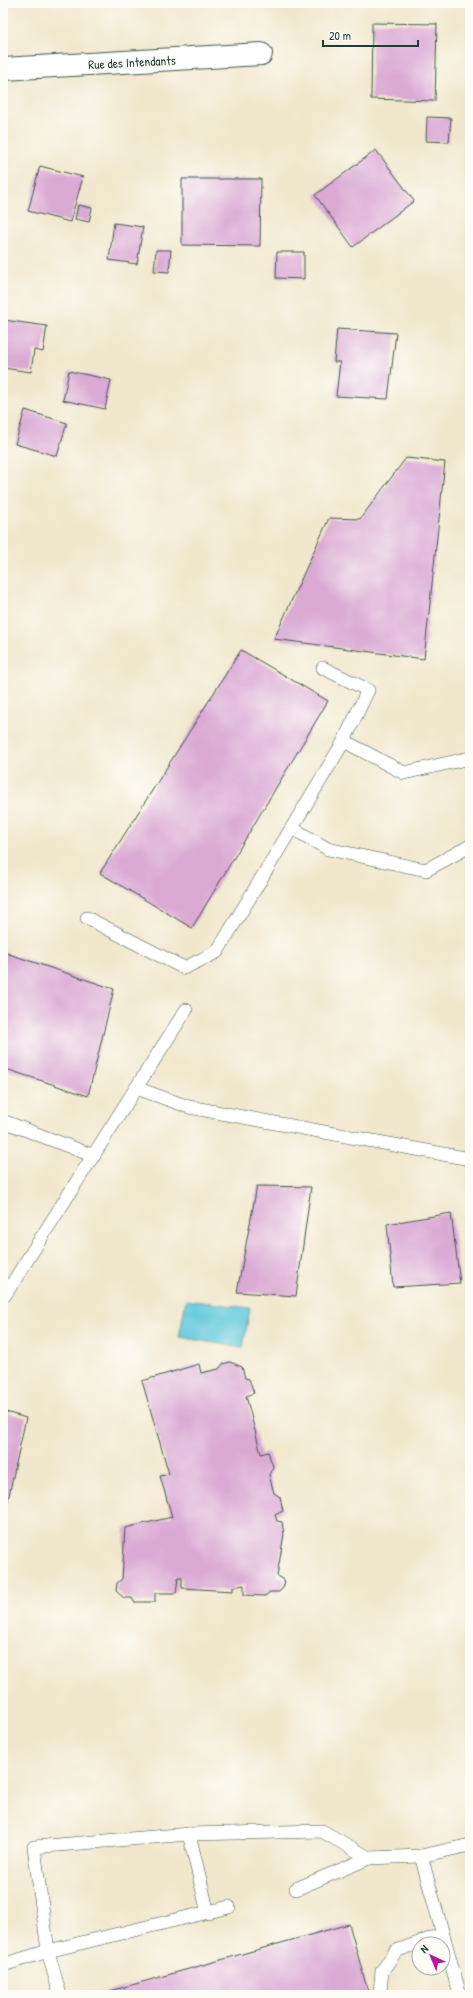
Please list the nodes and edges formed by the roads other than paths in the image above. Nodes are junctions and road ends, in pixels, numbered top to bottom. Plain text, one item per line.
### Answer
1 (262, 54) dead end
2 (3, 69) edge
3 (323, 668) dead end
4 (344, 741) junction
5 (470, 758) edge
6 (292, 828) junction
7 (470, 846) edge
8 (86, 918) dead end
9 (186, 1010) dead end
10 (136, 1088) junction
11 (3, 1121) edge
12 (94, 1156) junction
13 (470, 1159) edge
14 (5, 1295) dead end
15 (189, 1834) junction
16 (470, 1845) edge
17 (421, 1856) junction
18 (369, 1858) junction
19 (296, 1889) dead end
20 (229, 1907) dead end
21 (208, 1913) junction
22 (443, 1934) junction
23 (48, 1951) junction
24 (3, 1965) edge
25 (380, 1992) dead end
26 (60, 1995) edge
27 (460, 1995) edge

1 - 2 street, Rue des Intendants
3 - 4 lane
4 - 5 lane
4 - 6 lane
6 - 7 lane
6 - 8 lane
9 - 10 lane
10 - 12 lane
10 - 13 lane
11 - 12 lane
12 - 14 lane
15 - 18 lane
15 - 21 lane
15 - 23 lane
16 - 17 lane
17 - 18 lane
17 - 22 lane
18 - 19 lane
20 - 21 lane
21 - 23 lane
22 - 25 lane
22 - 27 lane
23 - 24 lane
23 - 26 lane

